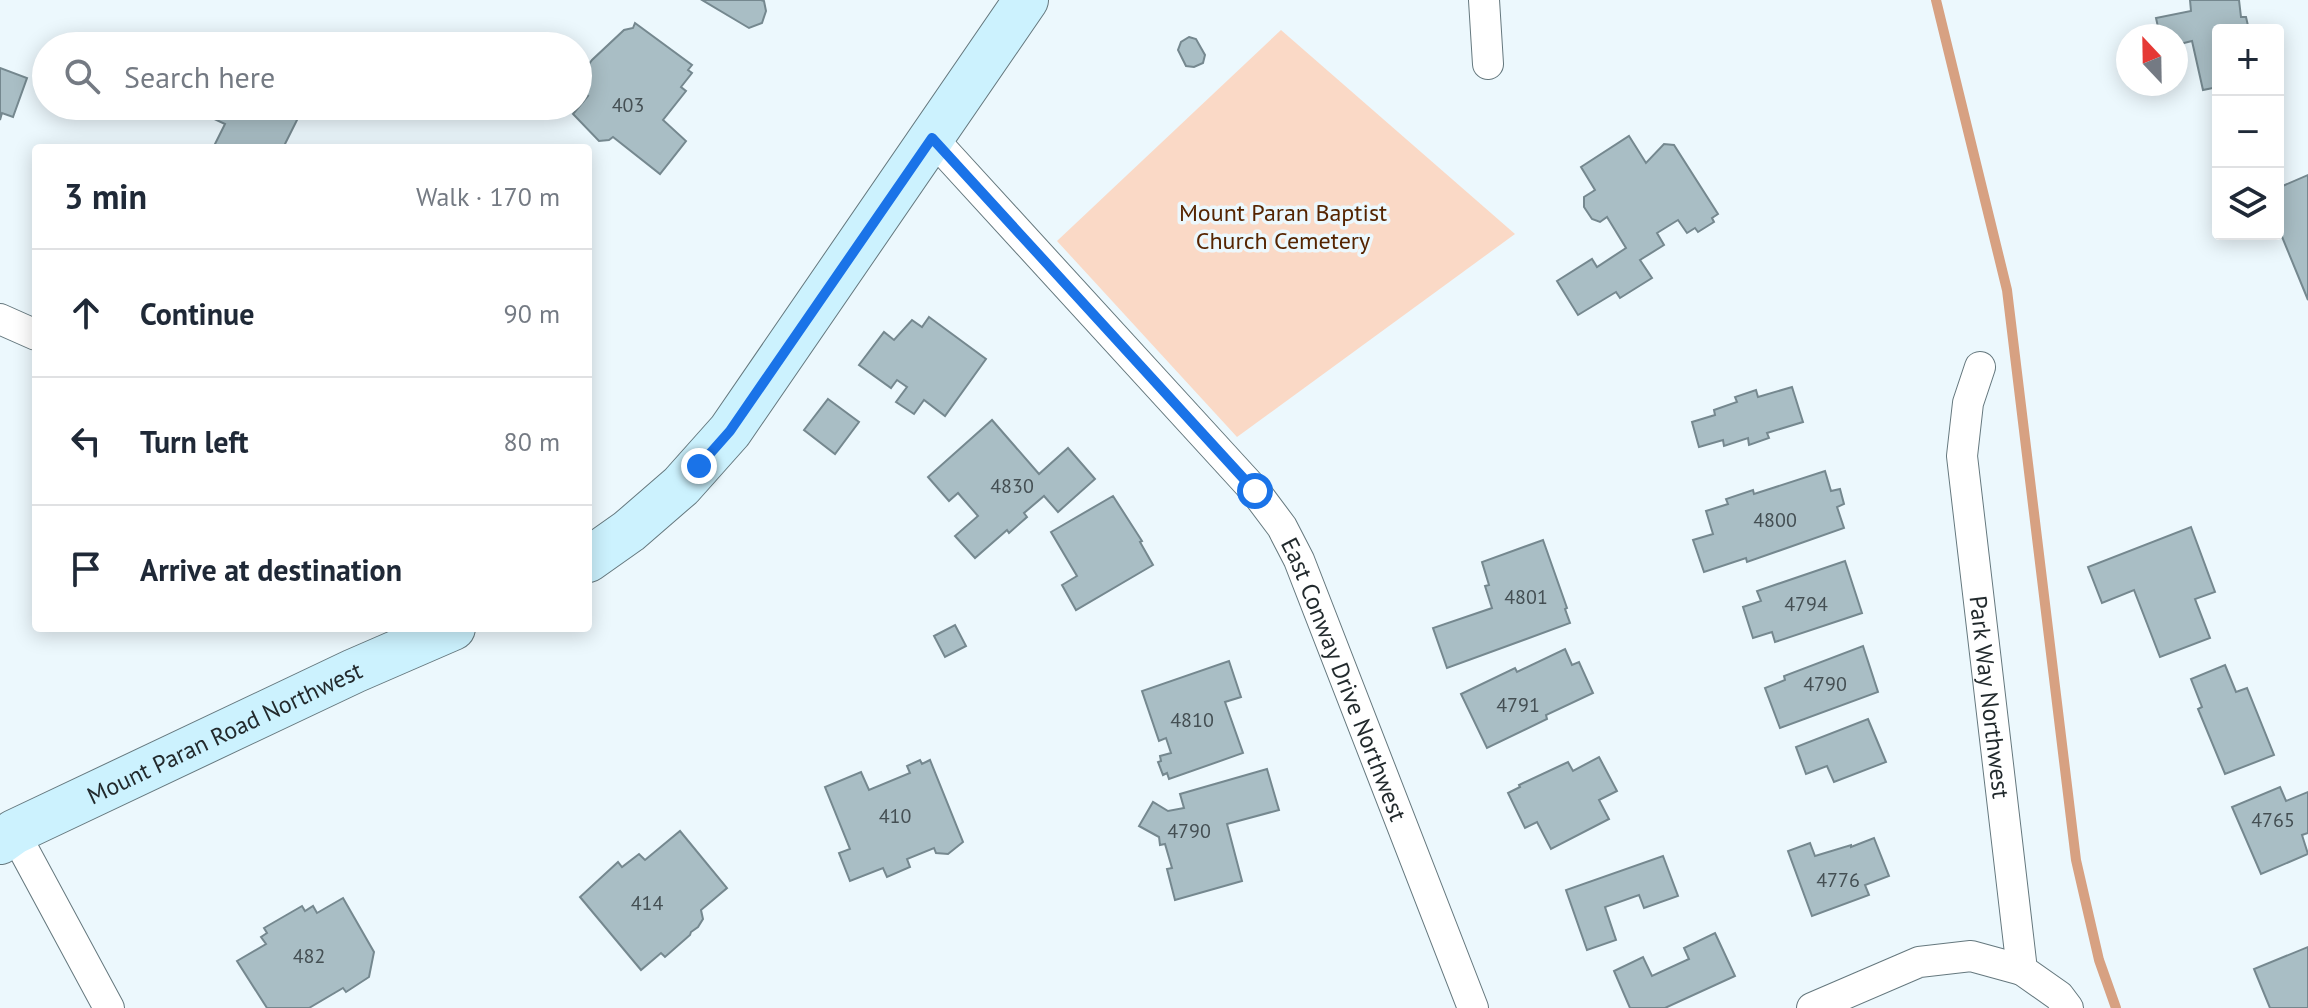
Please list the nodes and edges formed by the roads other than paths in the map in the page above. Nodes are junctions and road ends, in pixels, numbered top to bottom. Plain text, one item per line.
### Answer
1 (1026, 0) edge
2 (1484, 0) edge
3 (1488, 64) dead end
4 (932, 138) junction
5 (0, 319) edge
6 (32, 333) edge
7 (1980, 367) dead end
8 (592, 557) edge
9 (444, 632) edge
10 (7, 837) edge
11 (2022, 970) junction
12 (109, 1008) edge
13 (1473, 1008) edge
14 (1812, 1008) edge
15 (2068, 1008) edge

1 - 4 main road
2 - 3 street
4 - 8 main road
4 - 13 street, East Conway Drive Northwest
5 - 6 street
7 - 11 street, Park Way Northwest
9 - 10 main road, Mount Paran Road Northwest
10 - 12 street
11 - 14 street
11 - 15 street

